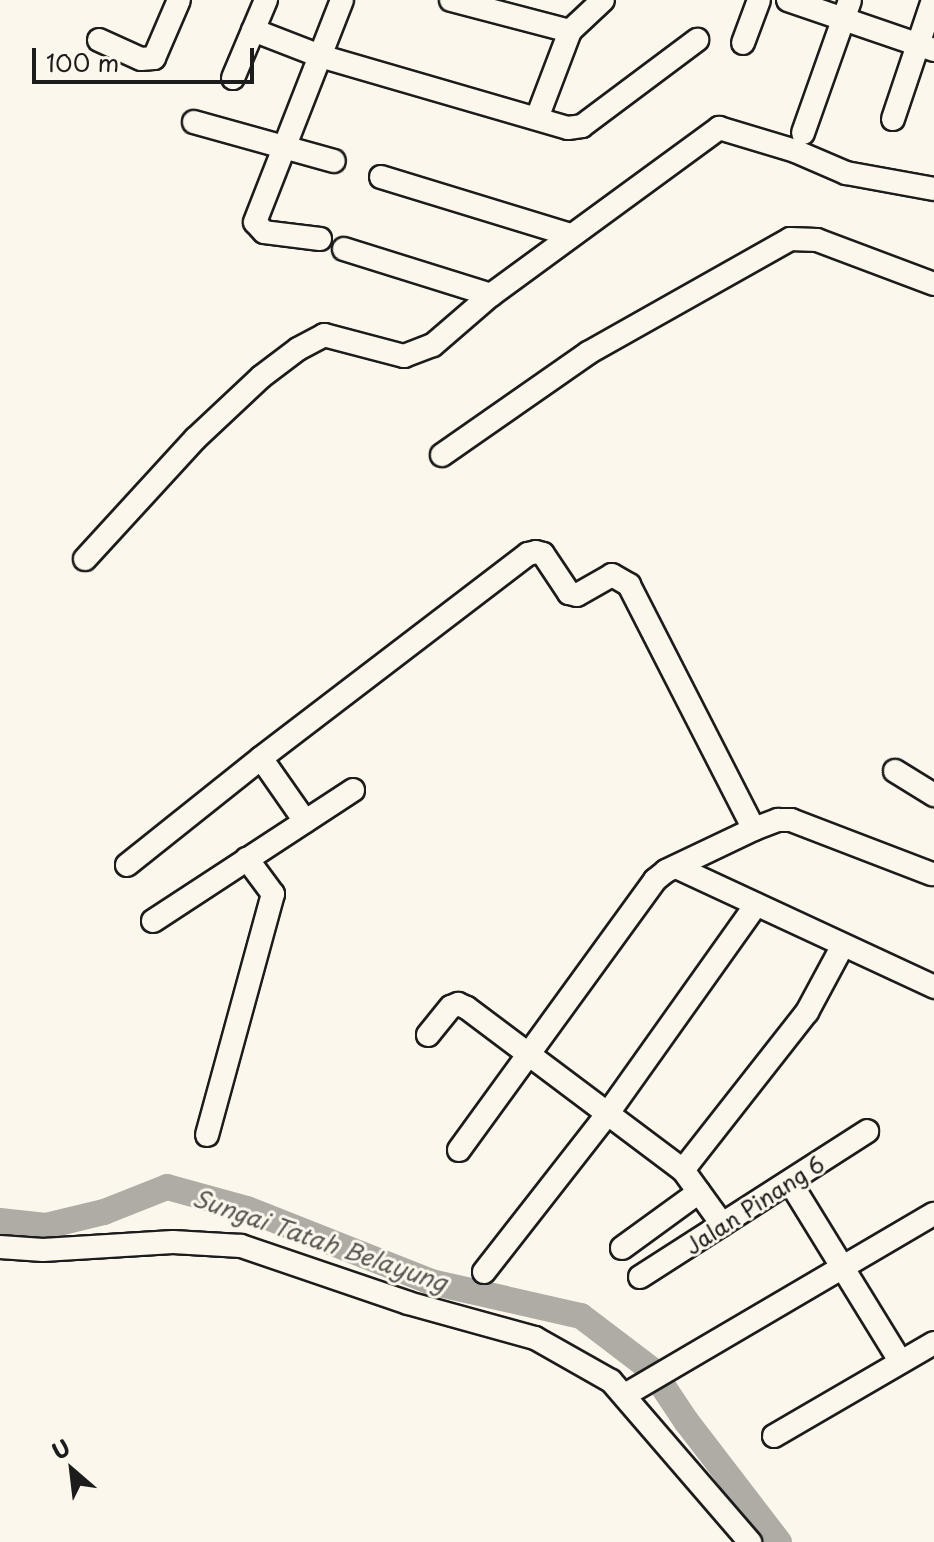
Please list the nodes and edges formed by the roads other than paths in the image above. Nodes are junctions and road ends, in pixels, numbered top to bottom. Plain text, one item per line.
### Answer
1 (179, 0) edge
2 (266, 0) edge
3 (342, 0) edge
4 (451, 0) edge
5 (603, 0) edge
6 (759, 0) edge
7 (788, 0) edge
8 (933, 0) edge
9 (847, 9) edge
10 (253, 30) junction
11 (570, 31) junction
12 (99, 40) dead end
13 (697, 40) dead end
14 (743, 43) dead end
15 (926, 47) edge
16 (320, 56) junction
17 (233, 78) dead end
18 (537, 118) junction
19 (893, 119) dead end
20 (194, 122) dead end
21 (803, 133) dead end
22 (283, 147) junction
23 (334, 161) dead end
24 (381, 177) dead end
25 (934, 189) edge
26 (571, 235) junction
27 (320, 239) dead end
28 (344, 249) dead end
29 (934, 284) edge
30 (491, 295) junction
31 (442, 455) dead end
32 (85, 559) dead end
33 (261, 758) junction
34 (895, 771) dead end
35 (353, 790) dead end
36 (934, 795) edge
37 (305, 821) junction
38 (754, 829) junction
39 (247, 859) junction
40 (127, 865) dead end
41 (676, 867) junction
42 (933, 872) edge
43 (756, 905) junction
44 (153, 921) dead end
45 (842, 947) junction
46 (934, 987) edge
47 (428, 1035) dead end
48 (529, 1057) junction
49 (606, 1116) junction
50 (867, 1131) dead end
51 (207, 1135) dead end
52 (459, 1150) dead end
53 (683, 1170) junction
54 (790, 1182) junction
55 (699, 1192) junction
56 (934, 1214) edge
57 (722, 1224) junction
58 (0, 1247) edge
59 (622, 1248) dead end
60 (842, 1269) junction
61 (484, 1272) dead end
62 (640, 1277) dead end
63 (934, 1343) edge
64 (900, 1361) junction
65 (632, 1392) junction
66 (774, 1436) dead end
67 (750, 1542) edge

1 - 12 street
2 - 10 street
3 - 16 street
4 - 11 street
5 - 11 street
6 - 14 street
7 - 9 street
8 - 15 street
9 - 15 street
9 - 21 street
10 - 16 street
10 - 17 street
11 - 18 street
13 - 18 street
15 - 19 street
16 - 18 street
16 - 22 street
20 - 22 street
22 - 23 street
22 - 27 street
24 - 26 street
25 - 26 street
26 - 30 street
28 - 30 street
29 - 31 street
30 - 32 street
33 - 37 street
33 - 38 street
33 - 40 street
34 - 36 street
35 - 37 street
37 - 39 street
38 - 41 street
38 - 42 street
39 - 44 street
39 - 51 street
41 - 43 street
41 - 48 street
43 - 45 street
43 - 49 street
45 - 46 street
45 - 53 street
47 - 48 street
48 - 49 street
48 - 52 street
49 - 53 street
49 - 61 street
50 - 54 street, Jalan Pinang 6
53 - 55 street
54 - 57 street, Jalan Pinang 6
54 - 60 street
55 - 57 street
55 - 59 street
56 - 60 street
57 - 62 street, Jalan Pinang 6
58 - 65 street
60 - 64 street
60 - 65 street
63 - 64 street
64 - 66 street
65 - 67 street

